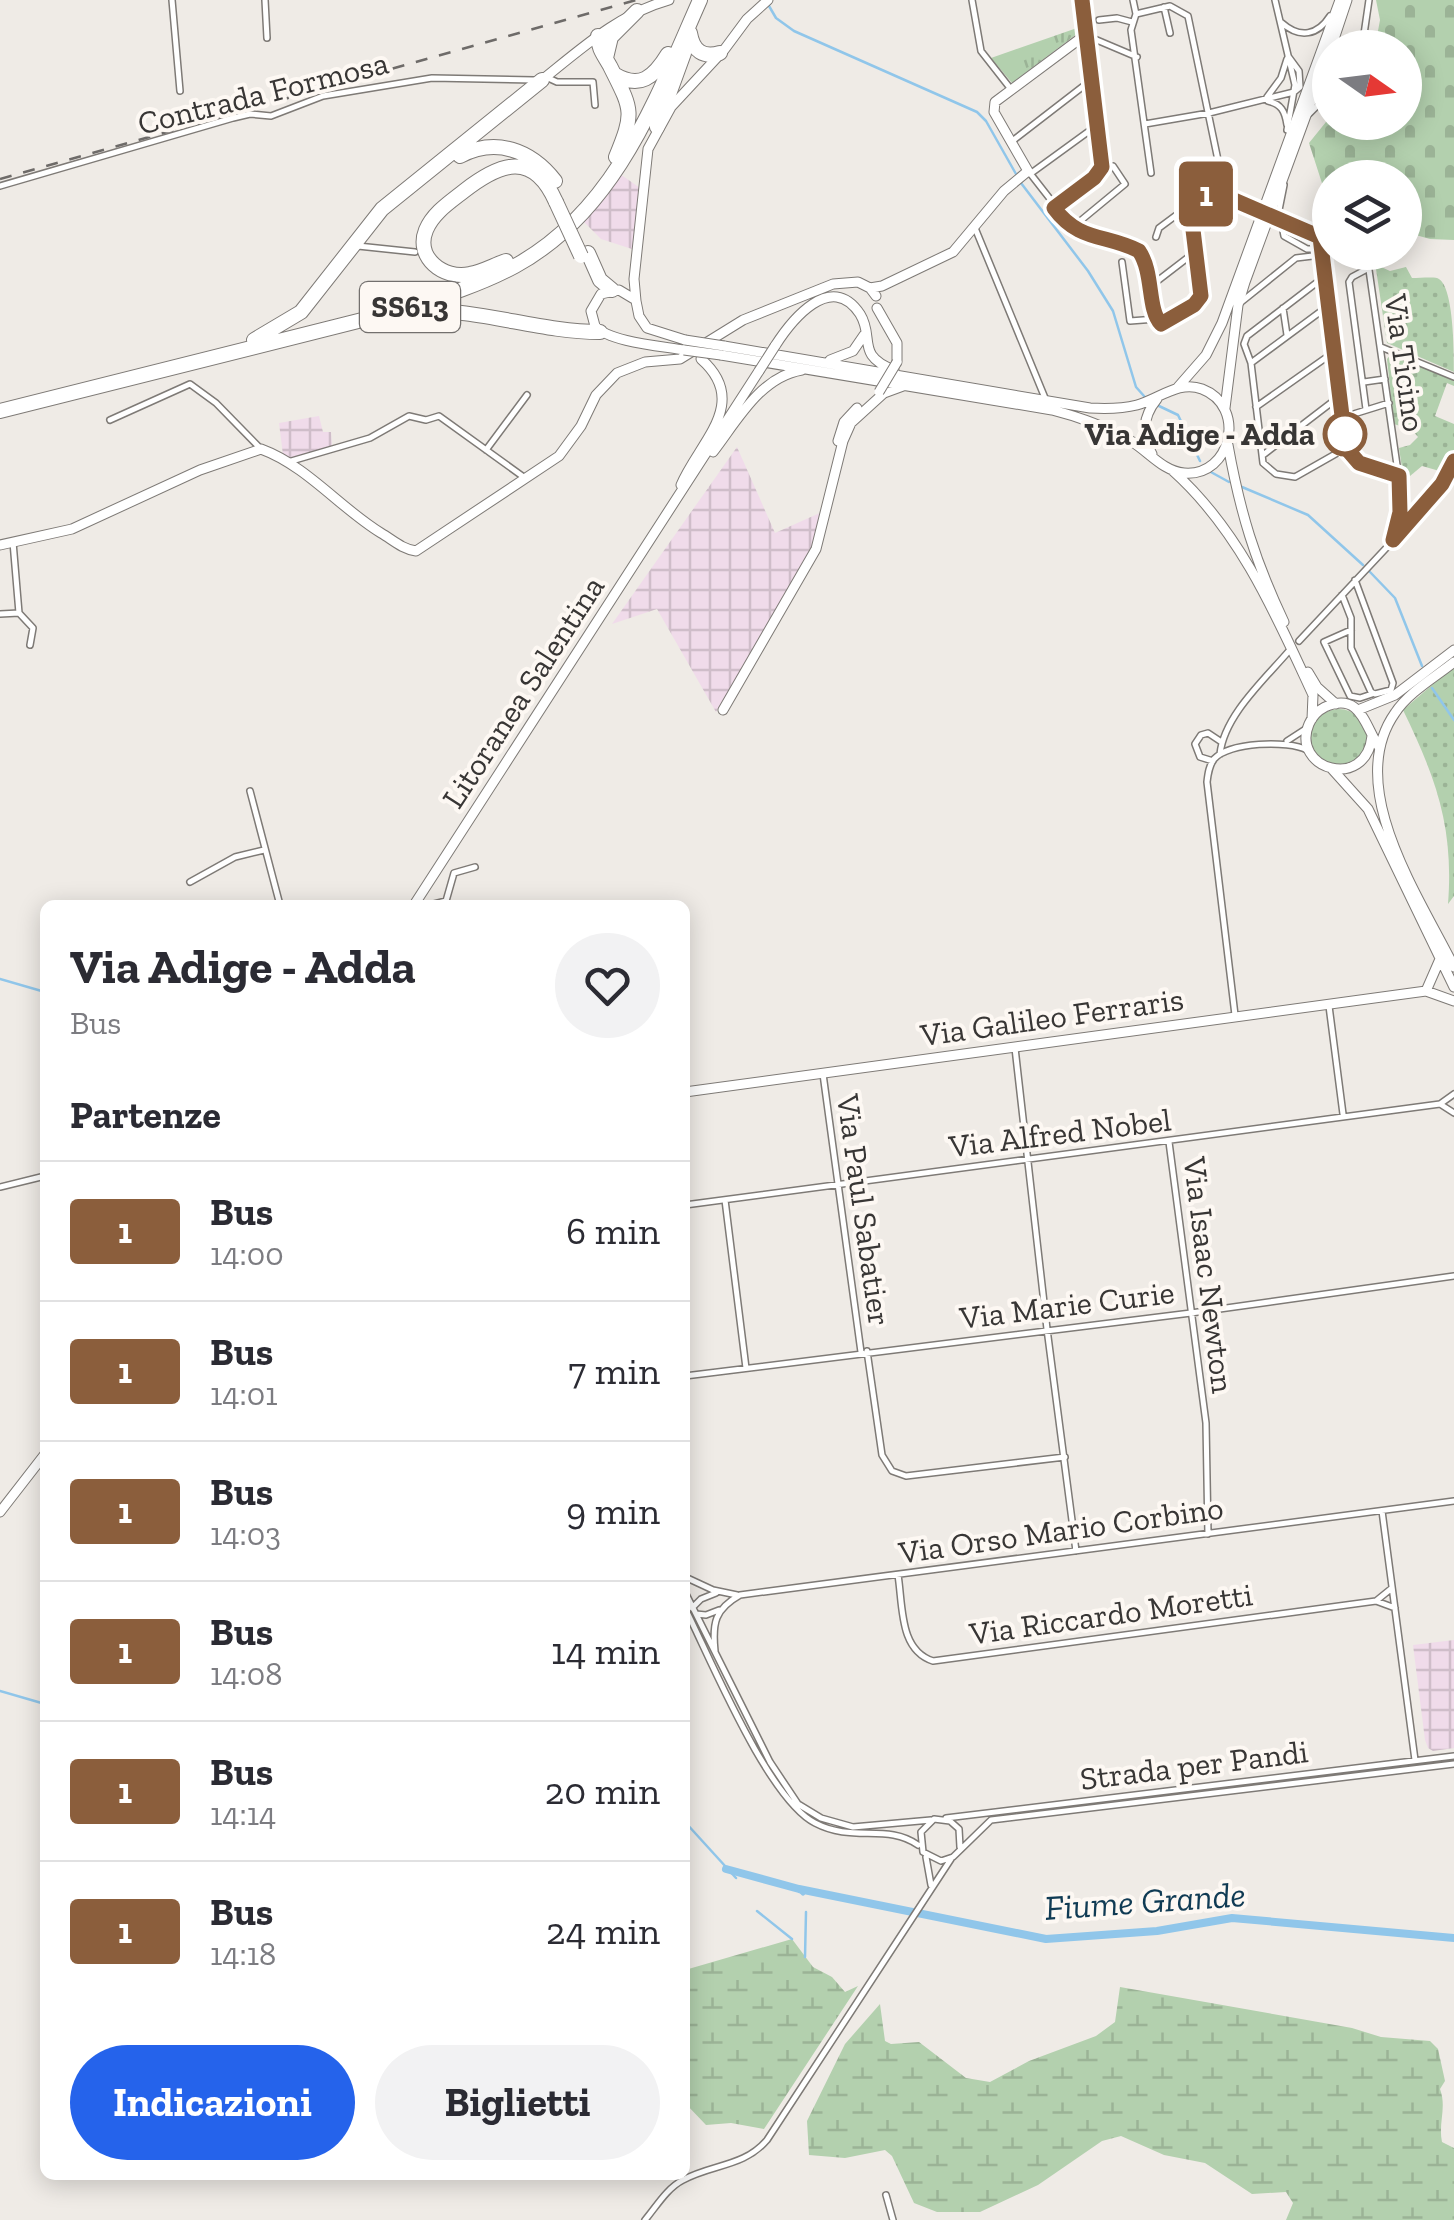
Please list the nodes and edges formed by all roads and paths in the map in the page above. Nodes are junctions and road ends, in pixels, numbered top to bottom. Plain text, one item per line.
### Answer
1 (172, 0) edge
2 (265, 0) edge
3 (669, 0) edge
4 (696, 0) edge
5 (768, 0) edge
6 (972, 0) edge
7 (1082, 0) edge
8 (1133, 0) edge
9 (1275, 0) edge
10 (1342, 0) edge
11 (1369, 0) edge
12 (1164, 7) junction
13 (637, 11) joint
14 (1136, 14) junction
15 (1099, 20) dead end
16 (1280, 20) junction
17 (1132, 22) junction
18 (689, 23) junction
19 (1337, 30) edge
20 (1365, 30) edge
21 (1170, 33) dead end
22 (1085, 34) junction
23 (267, 38) dead end
24 (673, 46) junction
25 (599, 47) junction
26 (720, 53) junction
27 (1288, 56) junction
28 (1137, 57) junction
29 (614, 73) junction
30 (544, 79) junction
31 (1090, 81) junction
32 (1010, 88) junction
33 (180, 91) dead end
34 (1294, 92) junction
35 (1312, 99) edge
36 (1265, 100) junction
37 (595, 105) dead end
38 (1312, 112) edge
39 (1209, 113) junction
40 (1304, 120) junction
41 (1145, 124) junction
42 (1096, 126) junction
43 (657, 127) junction
44 (1287, 130) junction
45 (1011, 142) junction
46 (1289, 149) junction
47 (615, 163) junction
48 (1102, 167) junction
49 (435, 169) junction
50 (1029, 172) junction
51 (1151, 173) dead end
52 (0, 186) edge
53 (1214, 187) junction
54 (560, 201) junction
55 (1190, 205) junction
56 (1054, 208) junction
57 (1079, 222) dead end
58 (975, 227) junction
59 (1312, 234) edge
60 (1156, 237) dead end
61 (354, 246) junction
62 (1312, 250) edge
63 (414, 252) dead end
64 (1195, 252) junction
65 (1312, 254) edge
66 (506, 261) junction
67 (1122, 262) dead end
68 (1323, 270) edge
69 (1365, 270) edge
70 (1369, 270) edge
71 (1324, 277) junction
72 (1156, 282) dead end
73 (876, 290) junction
74 (605, 294) junction
75 (636, 301) junction
76 (1238, 306) junction
77 (1328, 306) junction
78 (877, 308) junction
79 (1283, 308) junction
80 (386, 314) junction
81 (639, 316) junction
82 (1158, 321) junction
83 (886, 323) junction
84 (867, 326) junction
85 (600, 332) junction
86 (1288, 335) junction
87 (622, 337) junction
88 (254, 340) junction
89 (685, 345) junction
90 (1381, 347) junction
91 (1334, 352) junction
92 (1250, 363) junction
93 (816, 365) junction
94 (1454, 377) edge
95 (864, 378) junction
96 (1385, 379) junction
97 (913, 381) junction
98 (1364, 382) junction
99 (1178, 387) junction
100 (882, 392) junction
101 (527, 395) dead end
102 (1340, 396) junction
103 (1158, 397) junction
104 (1046, 401) junction
105 (0, 402) edge
106 (1388, 403) junction
107 (1224, 408) junction
108 (1256, 408) junction
109 (1366, 410) junction
110 (0, 411) edge
111 (1343, 417) junction
112 (110, 420) dead end
113 (1228, 445) junction
114 (1346, 448) junction
115 (261, 449) junction
116 (486, 450) junction
117 (1262, 456) junction
118 (1155, 458) junction
119 (288, 462) junction
120 (1454, 462) edge
121 (1170, 470) junction
122 (1399, 476) junction
123 (526, 480) junction
124 (673, 506) junction
125 (1393, 540) junction
126 (13, 542) junction
127 (0, 544) edge
128 (1356, 580) junction
129 (1342, 595) junction
130 (19, 613) junction
131 (0, 614) edge
132 (1351, 630) junction
133 (1299, 642) dead end
134 (30, 644) dead end
135 (1454, 650) edge
136 (1288, 652) dead end
137 (1454, 662) edge
138 (1373, 694) junction
139 (1336, 704) junction
140 (723, 710) dead end
141 (1358, 710) junction
142 (1310, 723) junction
143 (1372, 736) junction
144 (1220, 741) junction
145 (1284, 742) junction
146 (1379, 747) junction
147 (1310, 752) junction
148 (1220, 754) junction
149 (1367, 755) junction
150 (1212, 761) junction
151 (1332, 769) junction
152 (250, 791) dead end
153 (266, 850) junction
154 (475, 867) dead end
155 (190, 882) dead end
156 (279, 900) edge
157 (417, 900) edge
158 (446, 900) edge
159 (1440, 958) junction
160 (1454, 966) edge
161 (1454, 987) edge
162 (1426, 991) junction
163 (1454, 1001) edge
164 (1328, 1004) junction
165 (1235, 1016) junction
166 (1015, 1048) junction
167 (823, 1074) junction
168 (690, 1091) edge
169 (1454, 1094) edge
170 (1440, 1104) junction
171 (1454, 1112) edge
172 (1344, 1116) junction
173 (1169, 1142) junction
174 (1028, 1160) junction
175 (40, 1177) edge
176 (838, 1183) junction
177 (0, 1187) edge
178 (726, 1200) junction
179 (690, 1204) edge
180 (1454, 1276) edge
181 (1191, 1313) junction
182 (1046, 1329) junction
183 (864, 1351) junction
184 (746, 1368) junction
185 (690, 1375) edge
186 (1064, 1458) junction
187 (40, 1460) edge
188 (1454, 1501) edge
189 (1382, 1510) junction
190 (0, 1512) edge
191 (1208, 1534) junction
192 (1076, 1551) junction
193 (898, 1575) junction
194 (690, 1579) edge
195 (1392, 1588) junction
196 (718, 1592) junction
197 (740, 1596) junction
198 (1376, 1602) junction
199 (1395, 1608) junction
200 (720, 1609) junction
201 (690, 1611) edge
202 (715, 1651) junction
203 (1454, 1760) edge
204 (1416, 1764) junction
205 (937, 1819) junction
206 (960, 1847) junction
207 (922, 1849) junction
208 (953, 1856) junction
209 (929, 1892) junction
210 (690, 2176) edge
211 (682, 2180) edge
212 (886, 2195) dead end
213 (645, 2220) edge
214 (893, 2220) edge

1 - 33 street
2 - 23 street
3 - 13 street
4 - 18 highway
5 - 26 street
6 - 32 street
7 - 22 street
8 - 14 street
9 - 16 street
10 - 16 street
10 - 19 street
10 - 46 street
11 - 20 street
12 - 14 street
12 - 21 street
12 - 39 street
13 - 25 highway
14 - 17 street
15 - 17 street
16 - 27 street
17 - 28 street
18 - 24 highway, SS613
18 - 26 highway
18 - 43 highway
18 - 80 highway, SS613
22 - 28 street
22 - 31 street
22 - 32 street
24 - 29 highway
24 - 47 highway, SS613
25 - 29 highway
25 - 30 street
26 - 43 street
27 - 34 street
27 - 36 street
28 - 41 street
29 - 47 highway
30 - 37 street, Contrada Formosa
30 - 49 highway
30 - 52 street, Contrada Formosa
31 - 42 street
31 - 45 street
32 - 45 street
34 - 36 street
34 - 44 street
35 - 40 street
36 - 39 street
36 - 44 street
38 - 40 street
39 - 41 street
39 - 53 street
40 - 46 street
41 - 51 street
42 - 48 street
42 - 50 street
43 - 75 street
44 - 46 street
45 - 50 street
46 - 62 street
46 - 76 street
46 - 99 street
47 - 66 highway, SS613
48 - 56 street
48 - 57 street
49 - 54 highway
49 - 61 highway
50 - 56 street
50 - 58 street
53 - 55 street
53 - 59 street, bridge
54 - 66 highway
54 - 74 highway, bridge
55 - 60 street
55 - 64 street
56 - 82 street
58 - 73 street
58 - 104 street
61 - 63 street
61 - 88 highway
64 - 72 street
64 - 82 street
65 - 76 street
66 - 88 highway, SS613
67 - 82 street
68 - 71 street
69 - 98 street
70 - 90 street, Via Ticino
71 - 77 street
71 - 79 street
73 - 78 street
73 - 123 street
74 - 75 street
74 - 85 street
75 - 81 street
76 - 107 street
77 - 86 street
77 - 91 street
78 - 83 street
78 - 84 street
79 - 86 street
79 - 92 street
80 - 85 highway
80 - 110 highway, SS613
81 - 87 street
81 - 89 street
83 - 84 street
83 - 100 street, bridge
84 - 93 street
84 - 97 street
84 - 124 street, bridge
85 - 87 street
86 - 92 street
87 - 89 street
88 - 105 highway, SS613
89 - 93 street, bridge
89 - 124 street, bridge
90 - 94 street
90 - 96 street, Via Ticino
91 - 102 street
91 - 108 street
92 - 108 street
93 - 95 street
93 - 97 street
93 - 124 street
95 - 97 street
95 - 100 street
96 - 98 street
96 - 106 street, Via Ticino
97 - 100 street
97 - 104 street
97 - 118 street
98 - 109 street
99 - 103 street
99 - 107 street
100 - 140 street
101 - 116 street
102 - 111 street
102 - 117 street
103 - 104 street
103 - 118 street
106 - 109 street
106 - 122 street, Via Ticino
107 - 113 street
108 - 117 street
109 - 111 street
111 - 114 street
112 - 115 street
113 - 121 street
113 - 139 street
114 - 117 street
114 - 122 street
115 - 119 street
115 - 126 street
116 - 119 street
116 - 123 street
118 - 121 street
119 - 123 street
120 - 125 street
121 - 142 street
122 - 125 street, Via Ticino
124 - 157 street, Litoranea Salentina
125 - 128 street
126 - 127 street
126 - 130 street
128 - 129 street
128 - 138 street
129 - 132 street
129 - 133 street
130 - 131 street
130 - 134 street
132 - 138 street
132 - 138 street
135 - 141 street
136 - 144 street
137 - 146 street
139 - 141 street
139 - 142 street
141 - 143 street
142 - 145 street
142 - 147 street
143 - 146 street
143 - 149 street
144 - 148 street
144 - 150 street
145 - 147 street
145 - 148 street
146 - 149 street
146 - 160 street
147 - 151 street
148 - 150 street
149 - 151 street
150 - 165 street
151 - 159 street
152 - 153 street
153 - 155 street
153 - 156 street
154 - 158 street
159 - 161 street
159 - 162 street
162 - 163 street
162 - 164 street, Via Galileo Ferraris
164 - 165 street, Via Galileo Ferraris
164 - 172 street
165 - 166 street, Via Galileo Ferraris
166 - 167 street, Via Galileo Ferraris
166 - 174 street
167 - 168 street, Via Galileo Ferraris
167 - 176 street, Via Paul Sabatier
169 - 170 street, Via Alfred Nobel
170 - 171 street
170 - 172 street, Via Alfred Nobel
172 - 173 street, Via Alfred Nobel
173 - 174 street, Via Alfred Nobel
173 - 181 street, Via Isaac Newton
174 - 176 street, Via Alfred Nobel
174 - 182 street
175 - 177 street
176 - 178 street, Via Alfred Nobel
176 - 183 street, Via Paul Sabatier
178 - 179 street, Via Alfred Nobel
178 - 184 street
180 - 181 street, Via Marie Curie
181 - 182 street, Via Marie Curie
181 - 191 street, Via Isaac Newton
182 - 183 street, Via Marie Curie
182 - 186 street
183 - 184 street, Via Marie Curie
183 - 186 street, Via Paul Sabatier
184 - 185 street, Via Marie Curie
186 - 192 street
187 - 190 street
188 - 189 street, Via Orso Mario Corbino
189 - 191 street, Via Orso Mario Corbino
189 - 195 street
191 - 192 street, Via Orso Mario Corbino
192 - 193 street, Via Orso Mario Corbino
193 - 197 street, Via Orso Mario Corbino
193 - 198 street, Via Riccardo Moretti
194 - 196 street
195 - 198 street
195 - 199 street
196 - 197 street
196 - 201 street
197 - 200 street, Via Orso Mario Corbino
198 - 199 street, Via Riccardo Moretti
199 - 204 street
200 - 201 street
200 - 202 street
201 - 202 street, Strada per Pandi
201 - 207 street
202 - 205 street, Strada per Pandi
203 - 204 street, Strada per Pandi
204 - 205 street, Strada per Pandi
204 - 206 street, Strada per Pandi
205 - 206 street
205 - 207 street
206 - 208 street, Strada per Pandi
207 - 208 street
207 - 209 street
208 - 209 street, Strada per Pandi
209 - 210 street, Strada per Pandi
211 - 213 street, Strada per Pandi
212 - 214 street

